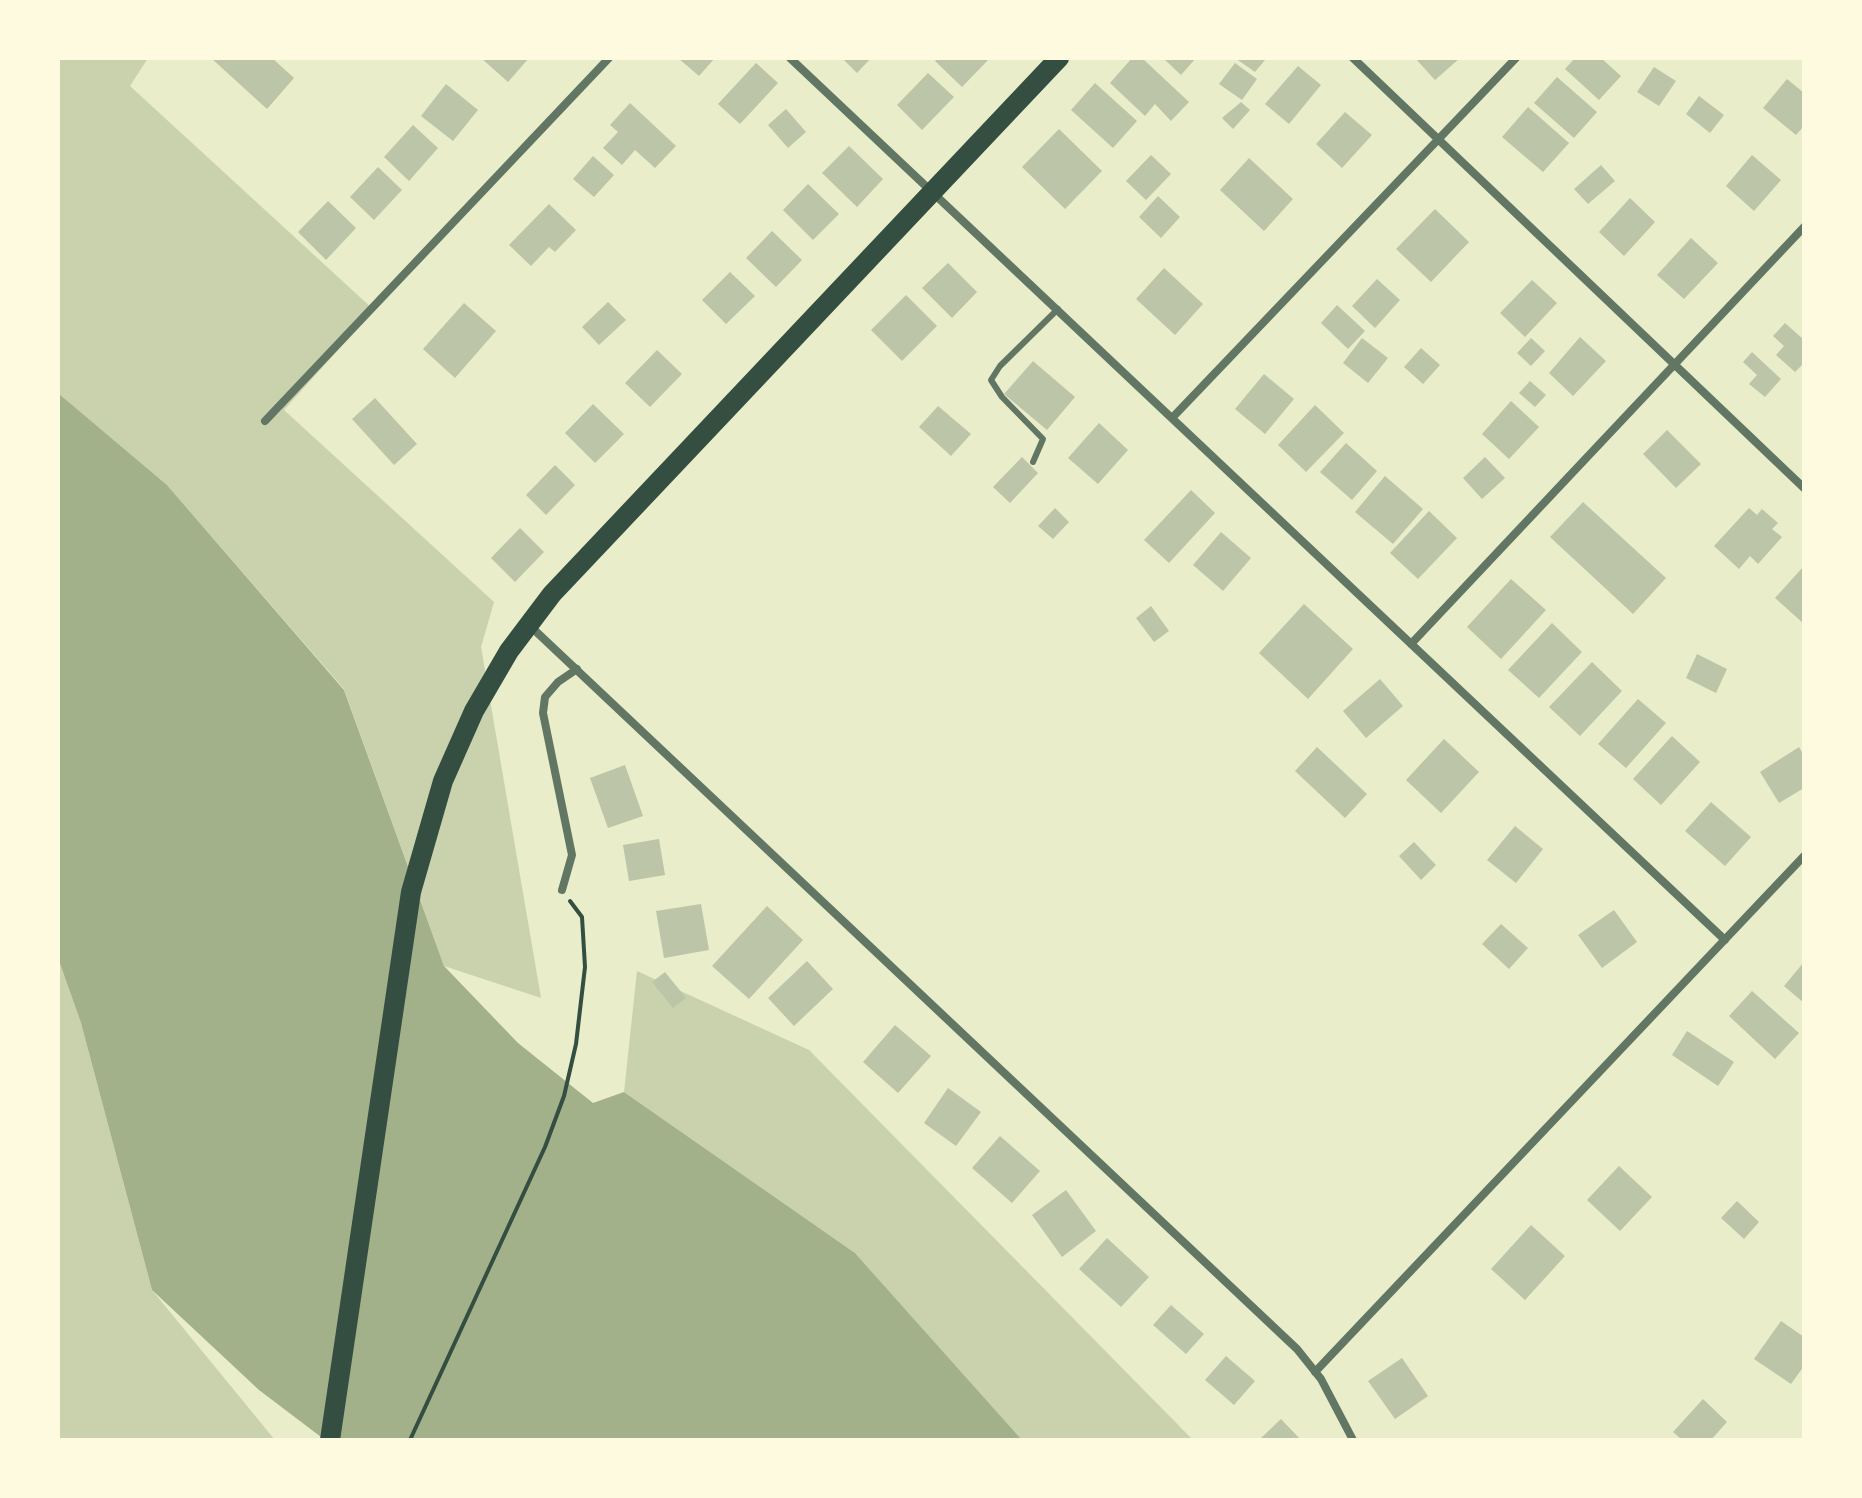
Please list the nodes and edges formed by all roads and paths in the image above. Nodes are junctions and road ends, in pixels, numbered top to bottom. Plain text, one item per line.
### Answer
1 (609, 58) edge
2 (790, 58) edge
3 (1059, 58) edge
4 (1353, 58) edge
5 (1516, 58) edge
6 (1439, 139) junction
7 (932, 190) junction
8 (1804, 227) edge
9 (1058, 309) junction
10 (1675, 365) junction
11 (1173, 417) junction
12 (265, 421) dead end
13 (1033, 462) dead end
14 (1804, 488) edge
15 (528, 623) junction
16 (1411, 644) junction
17 (577, 669) junction
18 (1804, 856) edge
19 (562, 890) joint
20 (1725, 940) junction
21 (1315, 1372) junction
22 (330, 1440) edge
23 (410, 1440) edge
24 (1353, 1440) edge

1 - 12 street
2 - 7 street
3 - 7 main road
4 - 6 street
5 - 6 street
6 - 10 street
6 - 11 street
7 - 9 street
7 - 15 main road
8 - 10 street
9 - 11 street
9 - 13 lane
10 - 14 street
10 - 16 street
11 - 16 street
15 - 17 street
15 - 22 main road
16 - 20 street
17 - 19 street
17 - 21 street
18 - 20 street
19 - 23 path
20 - 21 street
21 - 24 street

